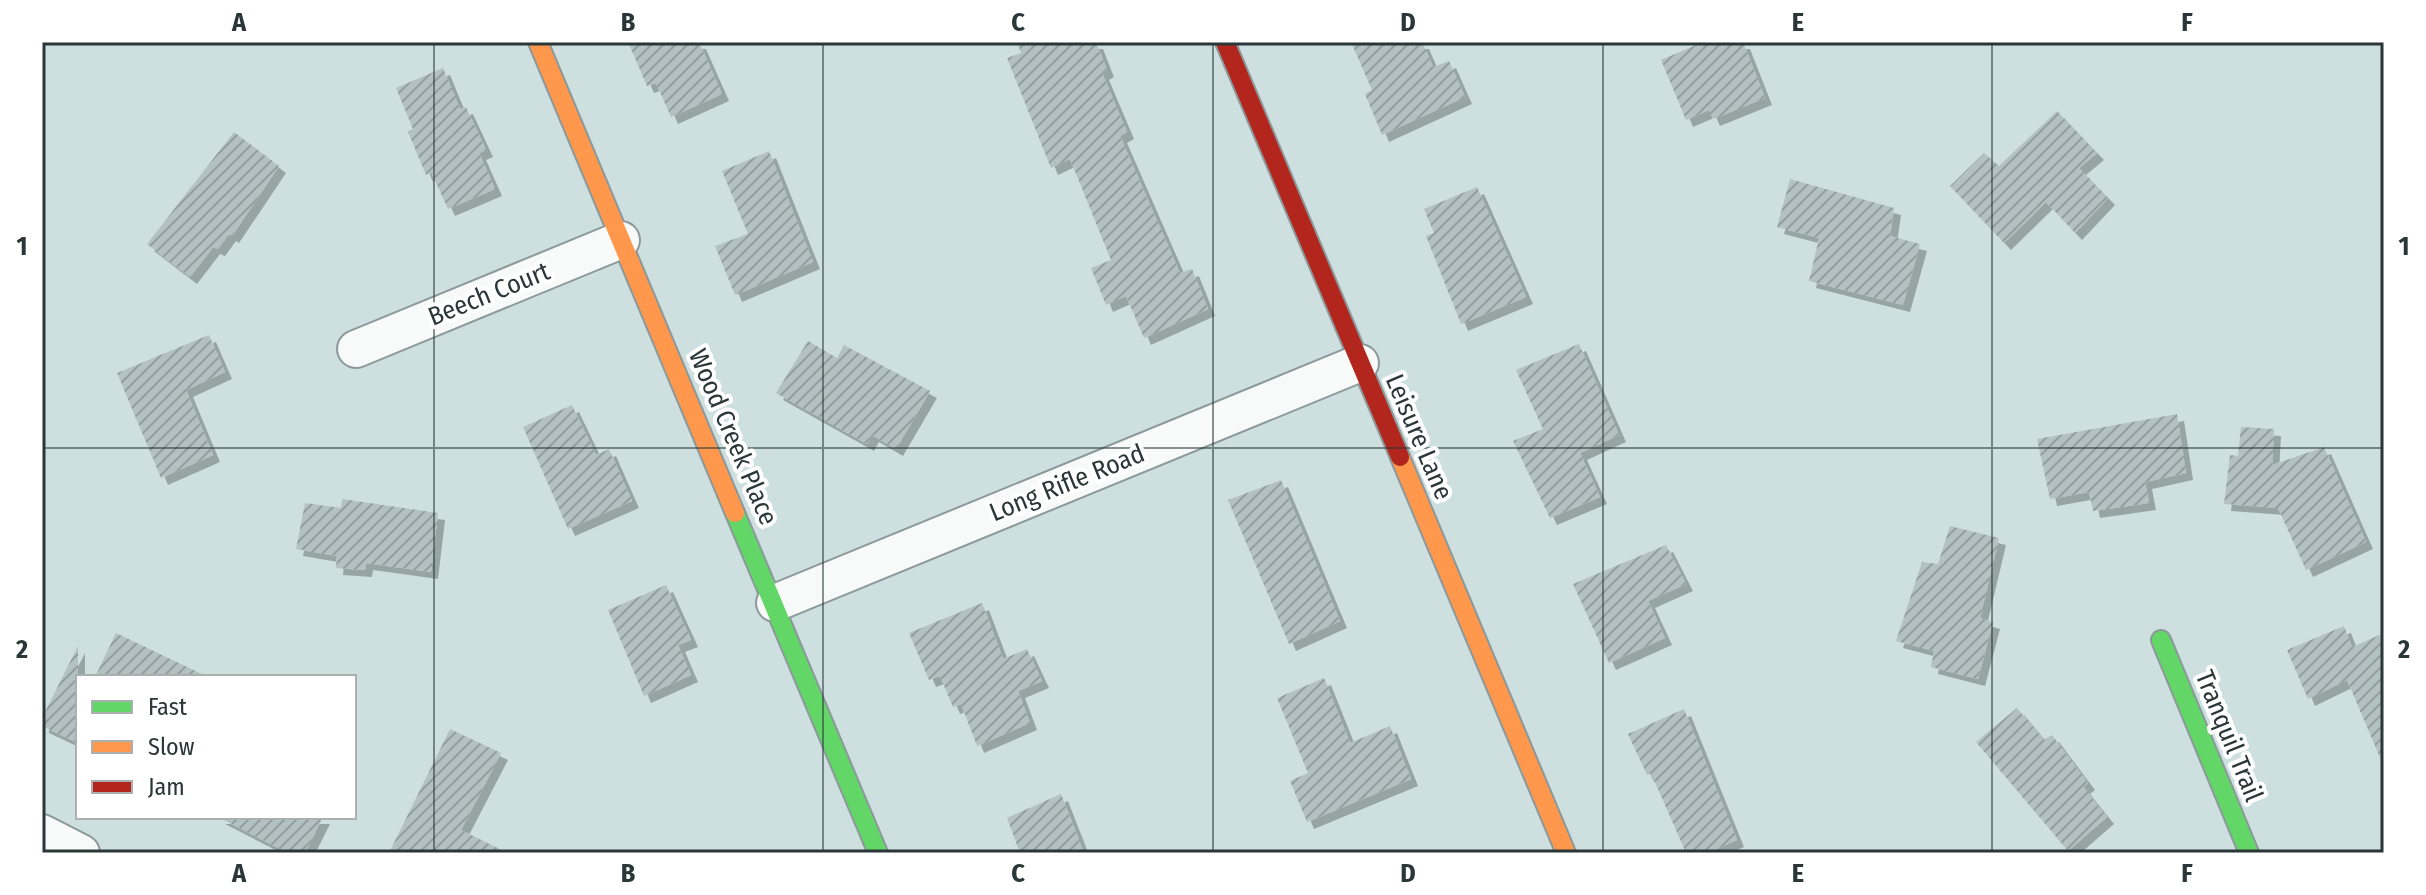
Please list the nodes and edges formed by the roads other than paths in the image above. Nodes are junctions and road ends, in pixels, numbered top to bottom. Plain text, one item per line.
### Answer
1 (538, 42) edge
2 (1225, 42) edge
3 (621, 240) junction
4 (356, 349) dead end
5 (1360, 363) junction
6 (775, 603) junction
7 (2161, 640) dead end
8 (42, 833) edge
9 (81, 853) edge
10 (878, 853) edge
11 (1566, 853) edge
12 (2249, 853) edge

1 - 3 street, Wood Creek Place
2 - 5 street, Leisure Lane
3 - 4 street, Beech Court
3 - 6 street, Wood Creek Place
5 - 6 street, Long Rifle Road
5 - 11 street, Leisure Lane
6 - 10 street, Wood Creek Place
7 - 12 street, Tranquil Trail
8 - 9 street

